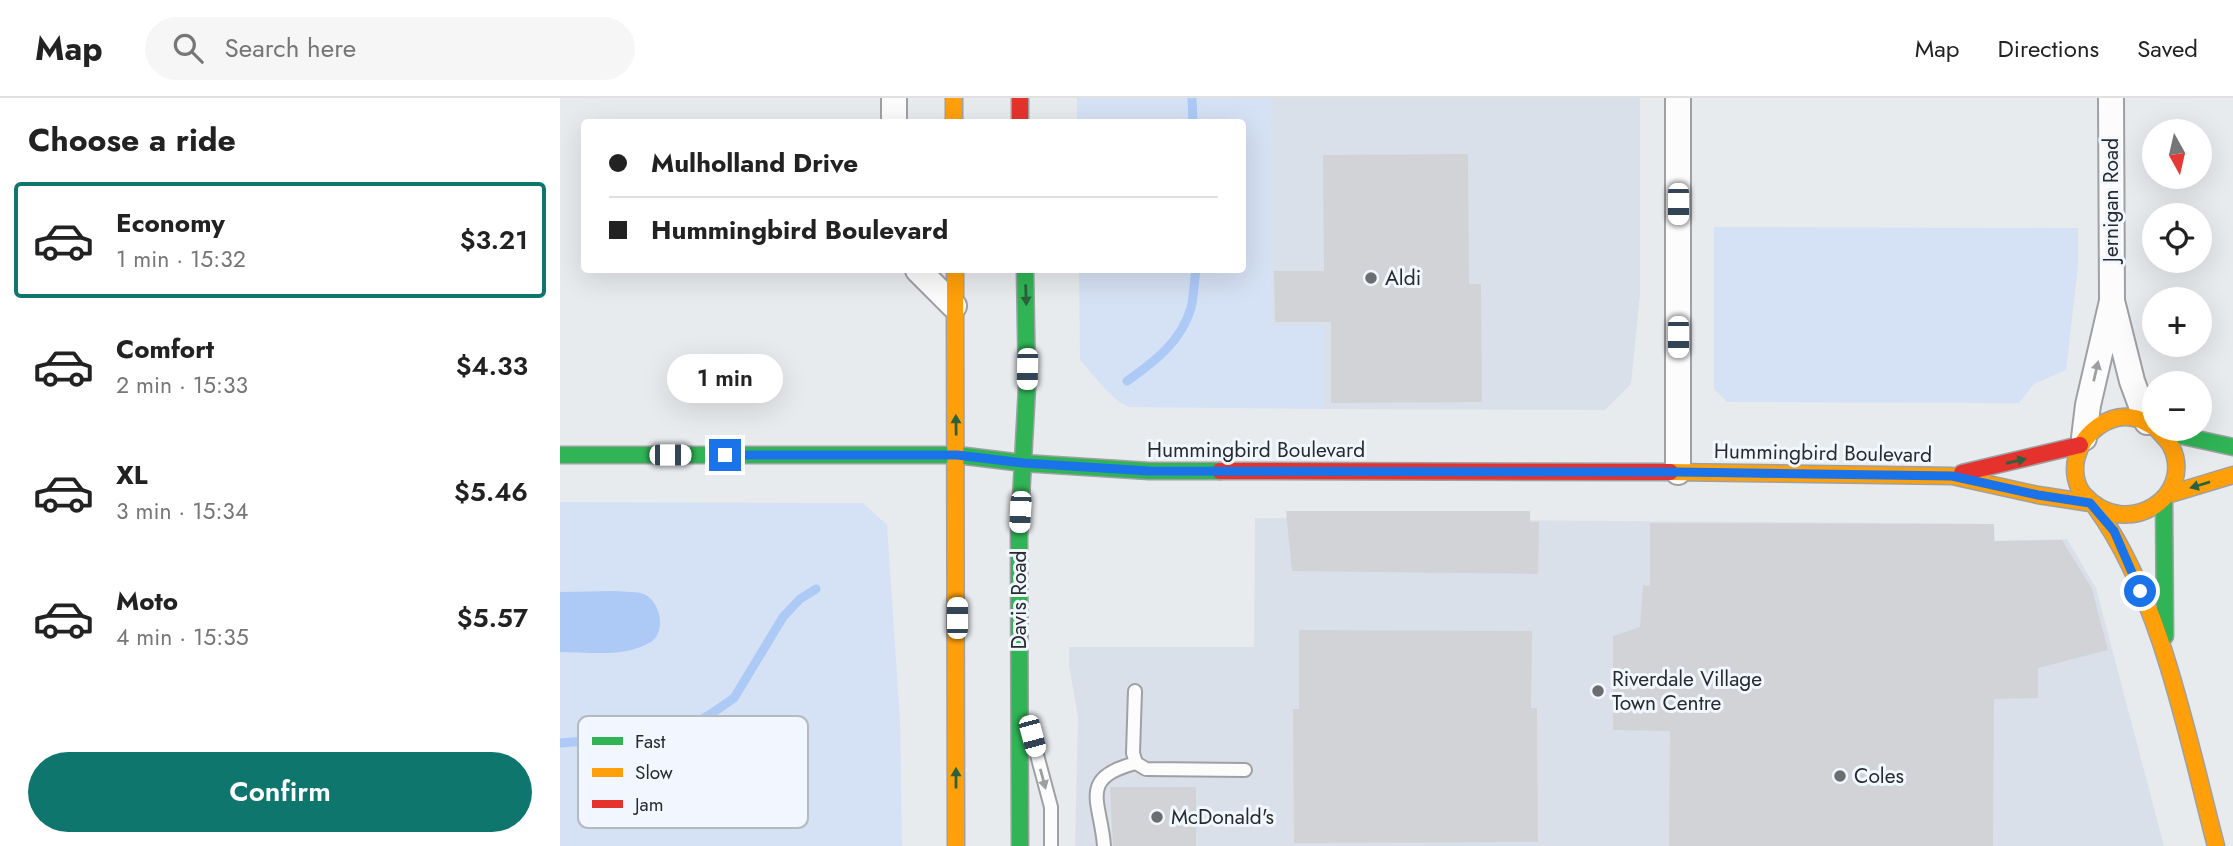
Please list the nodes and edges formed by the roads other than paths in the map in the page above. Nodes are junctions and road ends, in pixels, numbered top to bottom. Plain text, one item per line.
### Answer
1 (894, 98) edge
2 (954, 98) edge
3 (1020, 98) edge
4 (1678, 98) edge
5 (2111, 98) edge
6 (894, 119) edge
7 (954, 119) edge
8 (1020, 119) edge
9 (921, 273) edge
10 (954, 273) edge
11 (1025, 273) edge
12 (2112, 301) junction
13 (954, 306) junction
14 (2142, 400) edge
15 (2142, 421) edge
16 (2082, 441) junction
17 (2167, 441) edge
18 (2210, 441) edge
19 (2233, 447) edge
20 (560, 455) edge
21 (957, 455) junction
22 (1023, 463) junction
23 (1678, 472) junction
24 (2233, 475) edge
25 (1952, 476) junction
26 (2165, 497) junction
27 (2093, 505) junction
28 (2165, 657) junction
29 (1019, 689) junction
30 (1135, 691) dead end
31 (1136, 763) junction
32 (1245, 770) dead end
33 (956, 846) edge
34 (1020, 846) edge
35 (1051, 846) edge
36 (1104, 846) edge
37 (2216, 846) edge

1 - 6 street
2 - 7 street
3 - 8 street
4 - 23 street
5 - 12 street, Jernigan Road
9 - 13 street
10 - 13 street
11 -> 22 street, Davis Road
12 - 14 street, Jernigan Road
16 -> 12 street, Jernigan Road
21 -> 13 street
15 - 16 street
25 -> 16 street, Hummingbird Boulevard
16 - 27 street
17 - 26 street
18 - 19 street
20 - 21 street, Hummingbird Boulevard
21 - 22 street, Hummingbird Boulevard
33 -> 21 street
22 - 23 street, Hummingbird Boulevard
22 - 29 street, Davis Road
23 - 25 street, Hummingbird Boulevard
24 -> 26 street
25 - 27 street, Hummingbird Boulevard
26 - 27 street
26 - 28 street
27 - 28 street
28 - 37 street
29 - 34 street, Davis Road
29 -> 35 lane
30 - 31 lane
31 - 32 lane
31 - 36 lane

